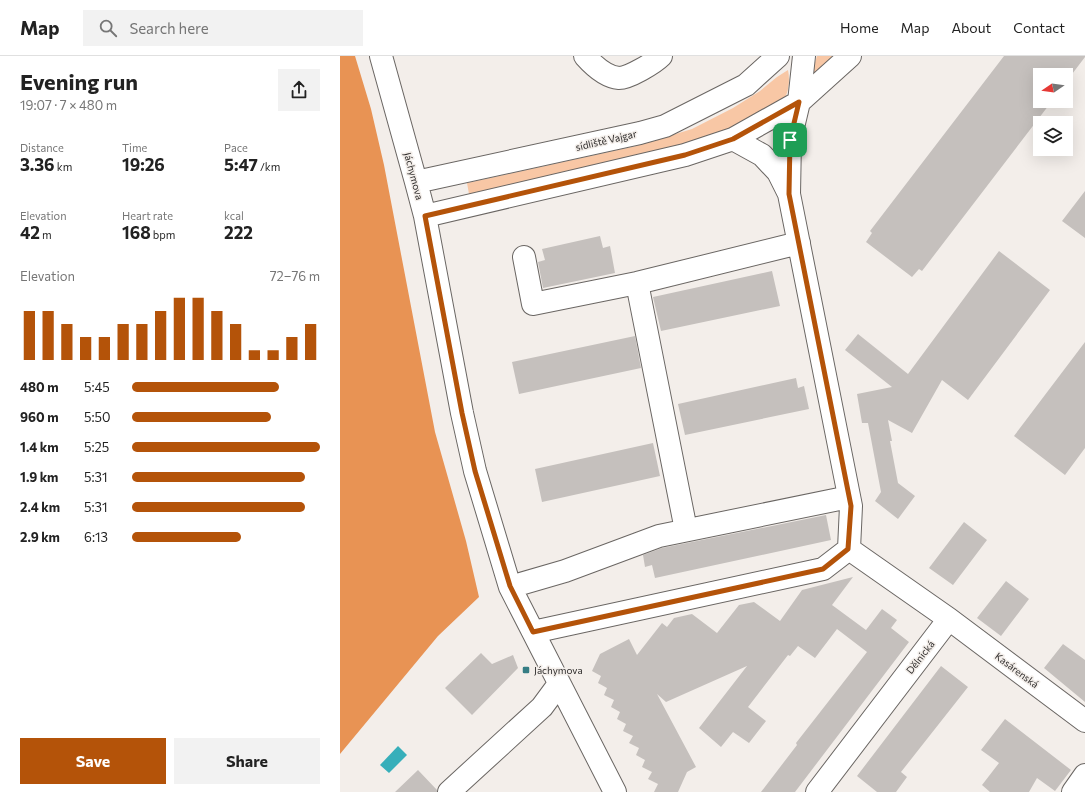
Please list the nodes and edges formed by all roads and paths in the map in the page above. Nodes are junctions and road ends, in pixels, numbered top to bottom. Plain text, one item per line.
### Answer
1 (381, 56) edge
2 (585, 56) edge
3 (661, 56) edge
4 (778, 56) edge
5 (804, 56) edge
6 (850, 56) edge
7 (799, 102) junction
8 (733, 139) junction
9 (416, 182) junction
10 (789, 194) junction
11 (425, 216) junction
12 (799, 243) junction
13 (524, 257) dead end
14 (636, 283) junction
15 (849, 496) junction
16 (686, 530) junction
17 (848, 549) junction
18 (510, 586) junction
19 (949, 620) junction
20 (533, 632) junction
21 (559, 684) junction
22 (1085, 721) edge
23 (1085, 775) edge
24 (449, 792) edge
25 (615, 792) edge
26 (817, 792) edge
27 (1073, 792) edge

1 - 9 street, Jáchymova
2 - 3 street
4 - 9 street, sídliště Vajgar
5 - 7 street
6 - 7 street
7 - 8 street
7 - 10 street
8 - 10 street
8 - 11 street
9 - 11 street, Jáchymova
10 - 12 street
11 - 18 street, Jáchymova
12 - 14 street
12 - 15 street
13 - 14 street
14 - 16 street
15 - 16 street
15 - 17 street
16 - 18 street
17 - 19 street
17 - 20 street
18 - 20 street, Jáchymova
19 - 22 street, Kasárenská
19 - 26 street, Dělnická
20 - 21 street, Jáchymova
21 - 24 street
21 - 25 street, Jáchymova
23 - 27 street

